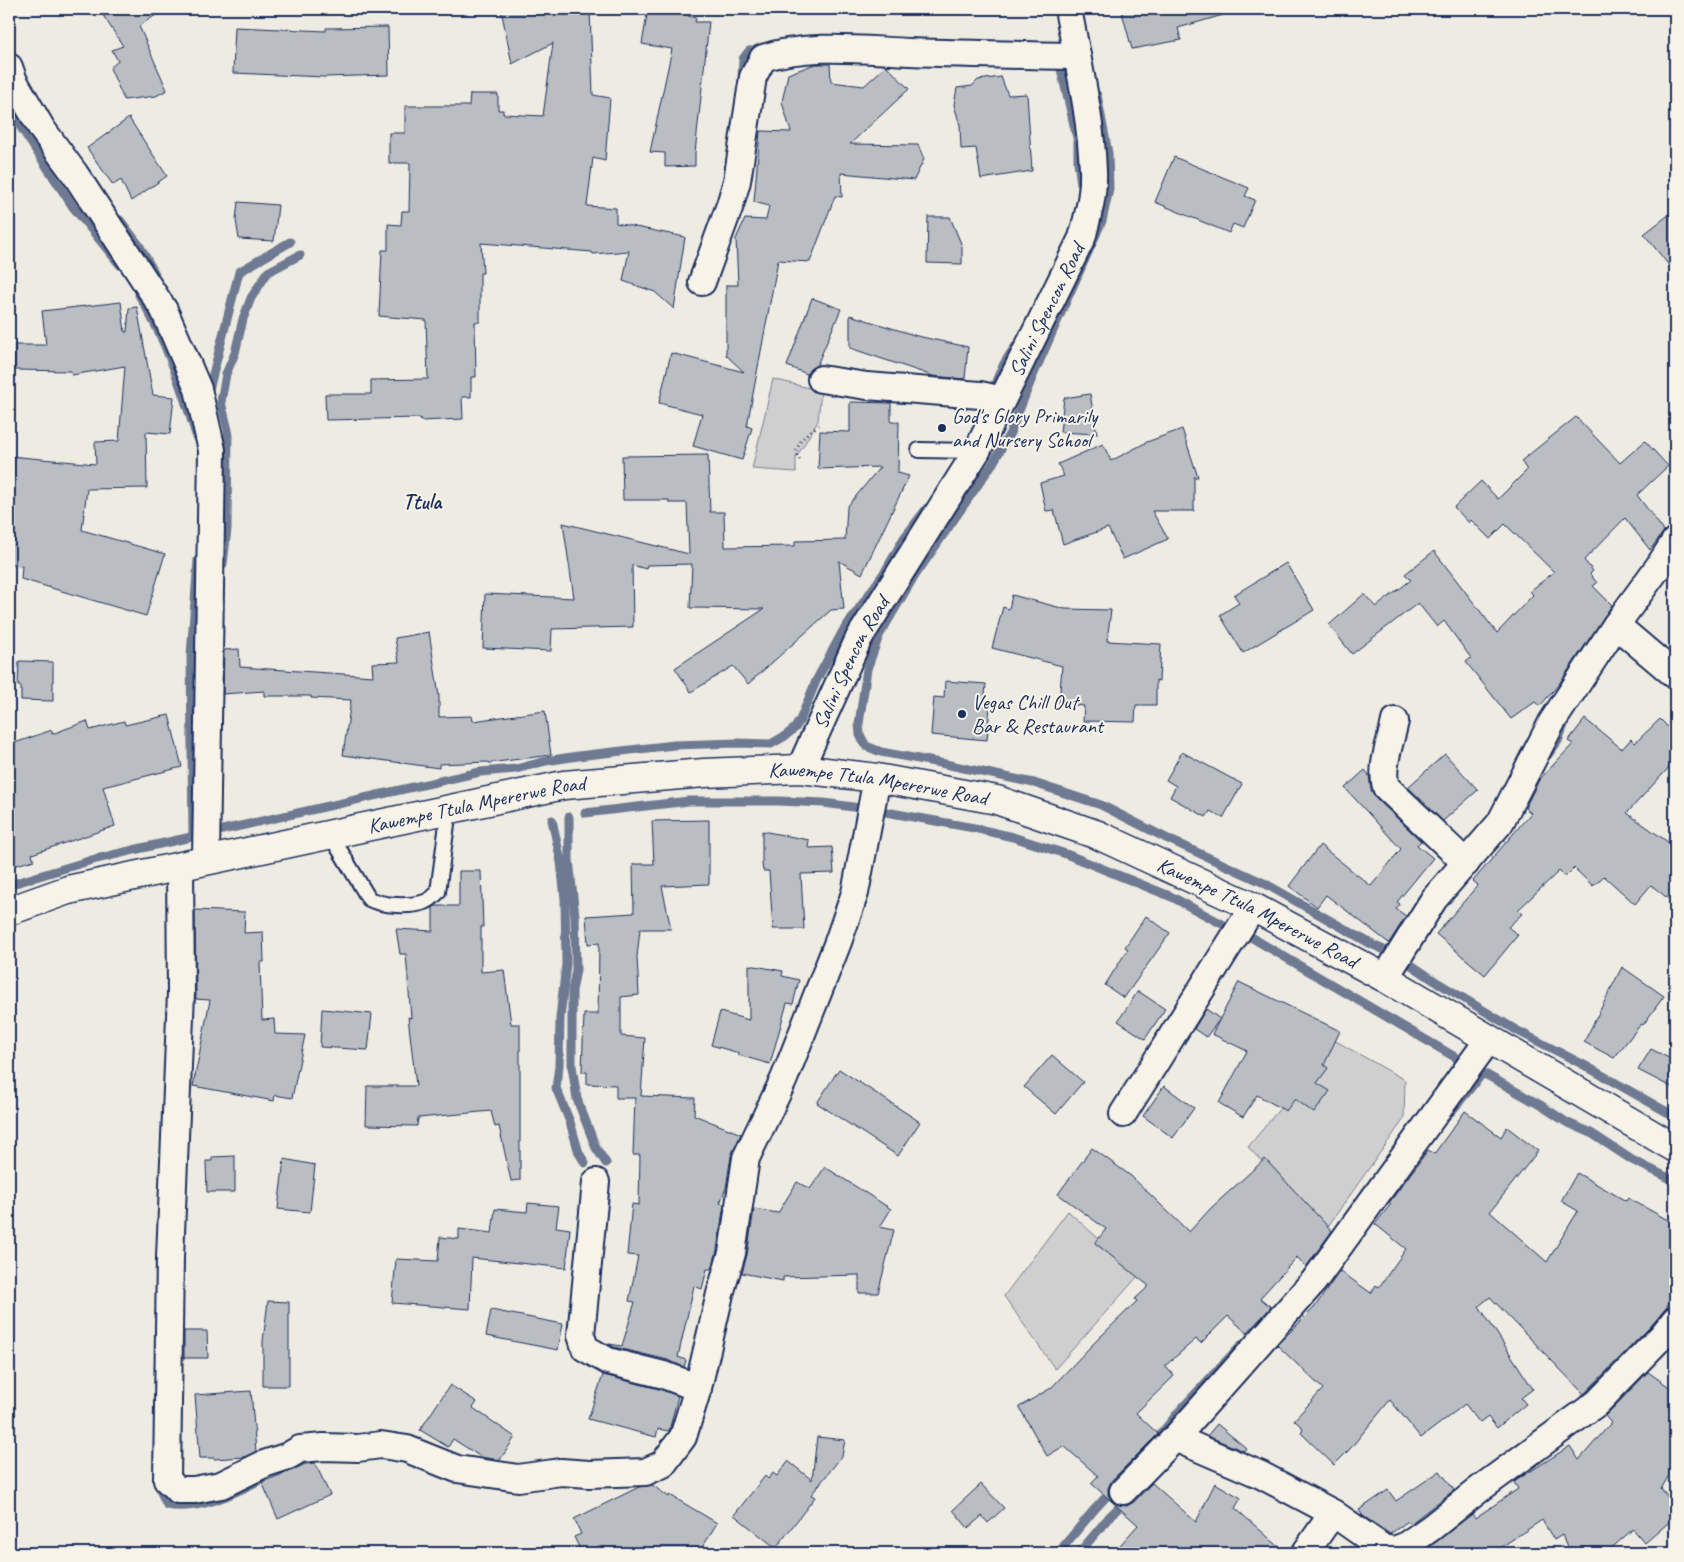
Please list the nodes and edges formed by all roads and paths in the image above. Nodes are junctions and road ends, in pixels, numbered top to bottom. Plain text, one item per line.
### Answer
1 (1068, 9) edge
2 (1077, 56) junction
3 (10, 78) edge
4 (702, 282) dead end
5 (821, 379) dead end
6 (1002, 400) junction
7 (819, 425) dead end
8 (919, 450) dead end
9 (977, 451) junction
10 (800, 460) dead end
11 (1675, 541) edge
12 (1616, 625) junction
13 (1675, 675) edge
14 (1395, 721) dead end
15 (800, 769) junction
16 (876, 778) junction
17 (449, 809) junction
18 (330, 834) junction
19 (206, 861) junction
20 (1466, 863) junction
21 (180, 866) junction
22 (1253, 908) junction
23 (9, 911) edge
24 (1385, 978) junction
25 (1489, 1039) junction
26 (1123, 1114) dead end
27 (1675, 1148) edge
28 (596, 1182) dead end
29 (1675, 1320) edge
30 (698, 1388) junction
31 (1175, 1438) junction
32 (1123, 1491) dead end
33 (1332, 1513) junction
34 (1304, 1553) edge

1 - 2 street, Salini Spencon Road
2 - 4 street
2 - 6 street, Salini Spencon Road
3 - 19 street
5 - 6 street
6 - 9 street, Salini Spencon Road
7 - 10 path
8 - 9 lane
9 - 15 street, Salini Spencon Road
11 - 12 street
12 - 13 street
12 - 20 street
14 - 20 street
15 - 16 street, Kawempe Ttula Mpererwe Road
15 - 17 street, Kawempe Ttula Mpererwe Road
16 - 22 street, Kawempe Ttula Mpererwe Road
16 - 30 street
17 - 18 street, Kawempe Ttula Mpererwe Road
17 - 18 lane
18 - 19 street, Kawempe Ttula Mpererwe Road
19 - 21 street, Kawempe Ttula Mpererwe Road
20 - 24 street
21 - 23 street, Kawempe Ttula Mpererwe Road
21 - 30 street
22 - 24 street, Kawempe Ttula Mpererwe Road
22 - 26 street
24 - 25 street, Kawempe Ttula Mpererwe Road
25 - 27 street, Kawempe Ttula Mpererwe Road
25 - 31 street
28 - 30 street
29 - 33 street
31 - 32 street
31 - 33 street
33 - 34 street

